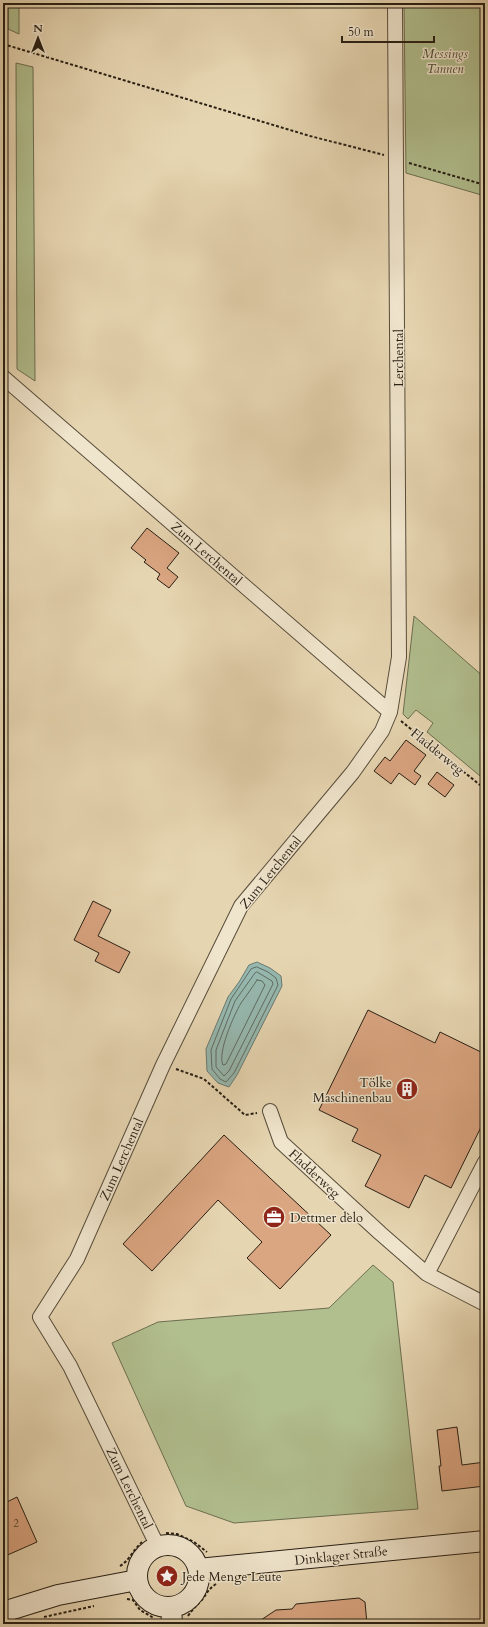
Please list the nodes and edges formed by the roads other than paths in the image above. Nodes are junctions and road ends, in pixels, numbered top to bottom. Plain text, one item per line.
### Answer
1 (394, 3) edge
2 (3, 377) edge
3 (390, 712) junction
4 (270, 1111) road end
5 (485, 1162) edge
6 (427, 1274) junction
7 (485, 1304) edge
8 (485, 1540) edge
9 (158, 1547) junction
10 (207, 1568) junction
11 (137, 1580) junction
12 (3, 1612) edge
13 (177, 1616) edge

1 - 3 street, Lerchental
2 - 3 street, Zum Lerchental
3 - 9 street, Zum Lerchental
4 - 6 street, Fladderweg
5 - 6 street
6 - 7 street, Fladderweg
8 - 10 main road, Dinklager Straße
9 - 10 main road
9 - 11 main road
10 - 13 main road
11 - 12 main road
11 - 13 main road

